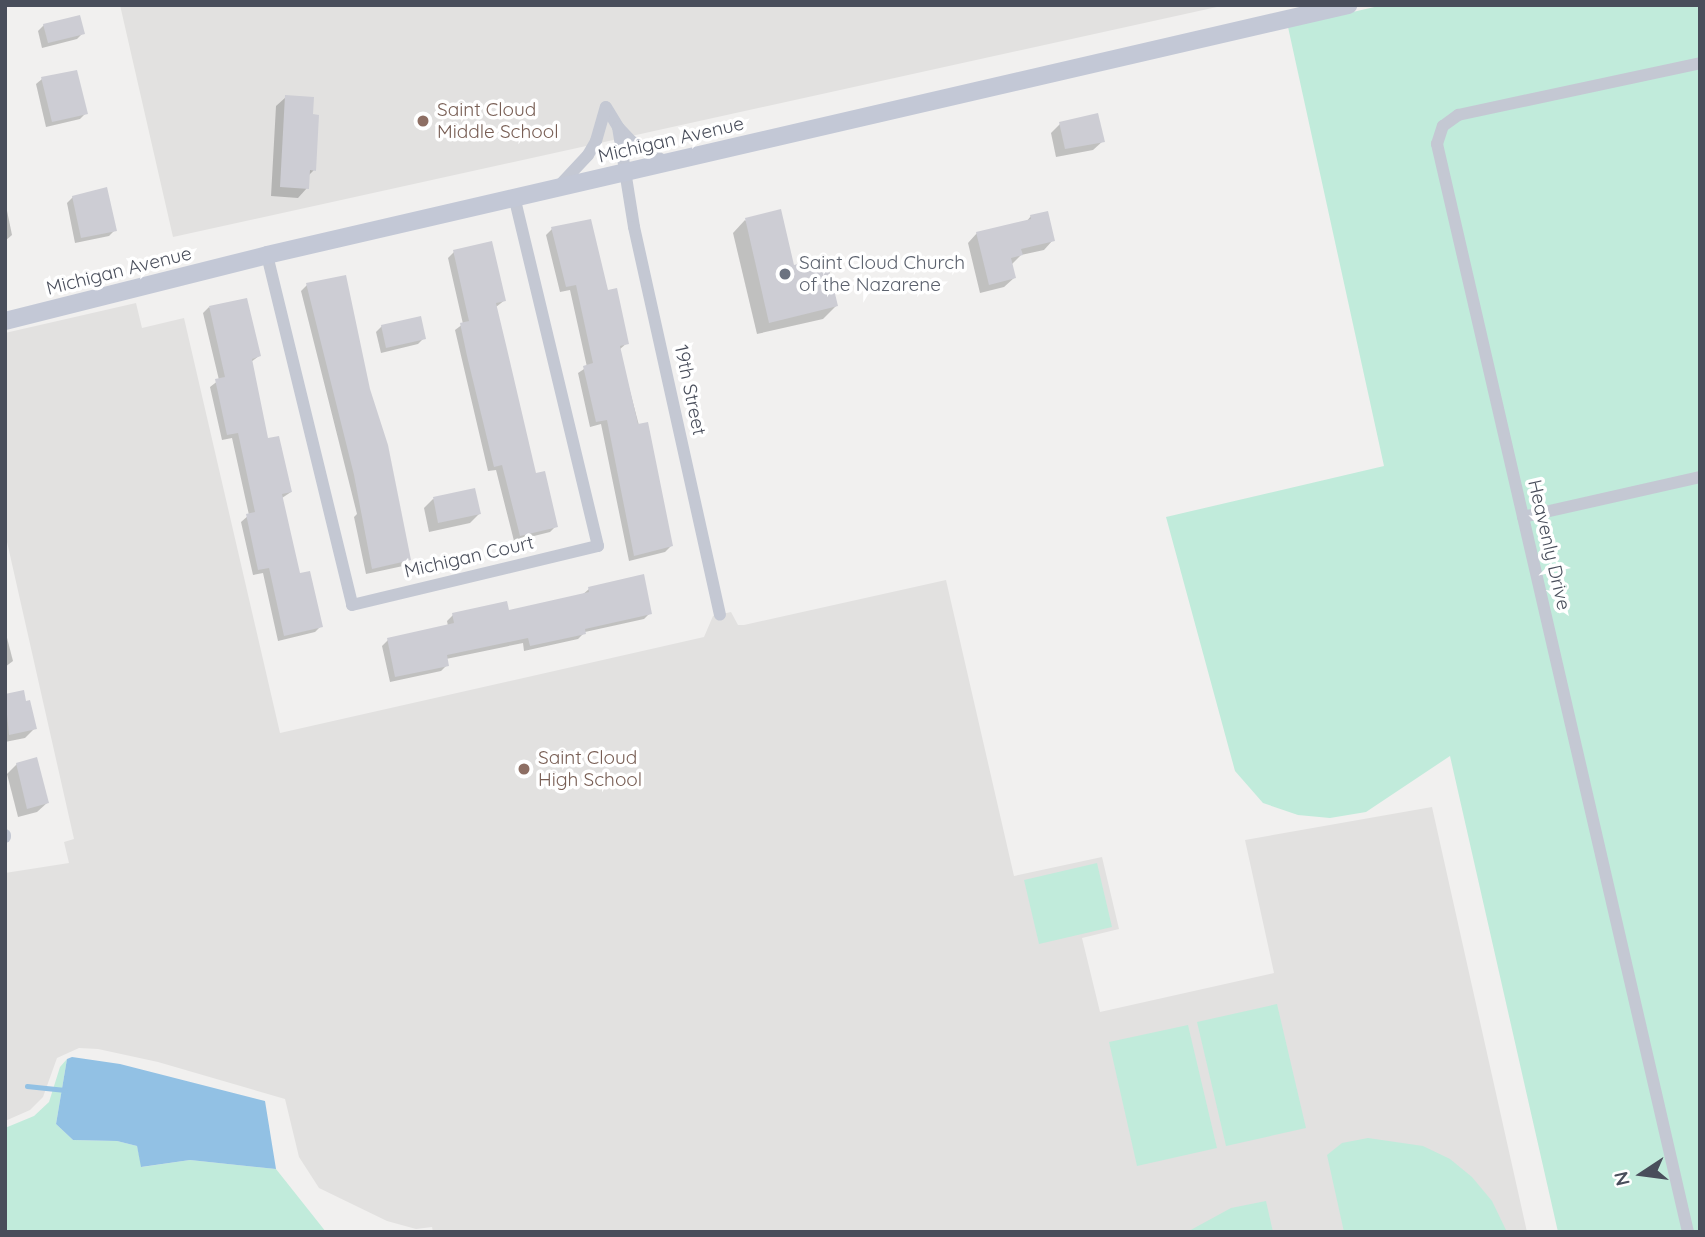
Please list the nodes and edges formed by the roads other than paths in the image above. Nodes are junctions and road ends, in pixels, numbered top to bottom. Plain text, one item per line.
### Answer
1 (1349, 5) edge
2 (1700, 63) edge
3 (618, 127) junction
4 (667, 163) junction
5 (623, 173) junction
6 (555, 190) junction
7 (515, 199) junction
8 (267, 255) junction
9 (5, 321) edge
10 (1700, 477) edge
11 (1523, 517) junction
12 (720, 615) dead end
13 (1688, 1232) edge

1 - 4 street, Michigan Avenue
2 - 11 street, Heavenly Drive
3 - 4 street
3 - 5 street, 19th Street
3 - 6 street
4 - 5 street, Michigan Avenue
5 - 6 street, Michigan Avenue
5 - 12 street, 19th Street
6 - 7 street, Michigan Avenue
7 - 8 street, Michigan Avenue
7 - 8 street, Michigan Court
8 - 9 street, Michigan Avenue
10 - 11 street
11 - 13 street, Heavenly Drive

